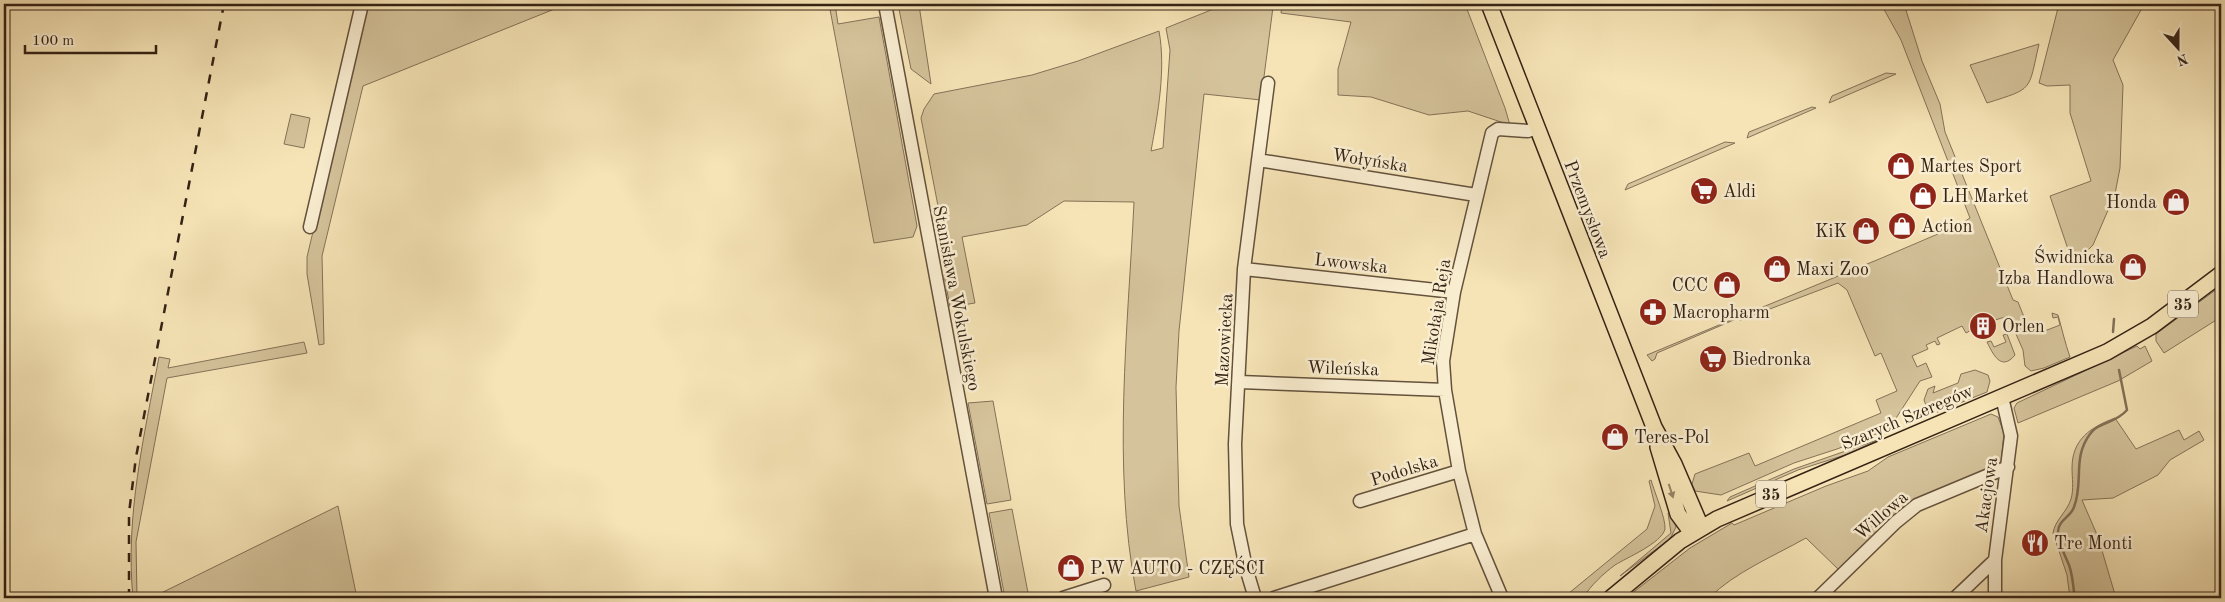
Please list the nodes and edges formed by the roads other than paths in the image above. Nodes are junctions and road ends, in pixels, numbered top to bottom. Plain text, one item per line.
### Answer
1 (362, 4) edge
2 (885, 4) edge
3 (1488, 4) edge
4 (1268, 83) dead end
5 (1537, 128) junction
6 (1258, 160) junction
7 (1476, 196) junction
8 (310, 227) dead end
9 (1244, 269) junction
10 (2221, 274) edge
11 (1454, 292) junction
12 (1240, 382) junction
13 (1445, 390) junction
14 (2002, 397) junction
15 (2008, 467) junction
16 (1459, 471) junction
17 (1360, 502) dead end
18 (1697, 530) junction
19 (1475, 534) junction
20 (1994, 560) junction
21 (1104, 585) dead end
22 (996, 598) edge
23 (1063, 598) edge
24 (1255, 598) edge
25 (1274, 598) edge
26 (1502, 598) edge
27 (1611, 598) edge
28 (1818, 598) edge
29 (1955, 598) edge
30 (1995, 598) edge

1 - 8 street
2 - 22 street, Stanisława Wokulskiego
3 - 5 main road, Przemysłowa
4 - 6 street, Mazowiecka
5 - 7 street, Mikołaja Reja
5 - 18 main road, Przemysłowa
6 - 7 street, Wołyńska
6 - 9 street, Mazowiecka
7 - 11 street, Mikołaja Reja
9 - 11 street, Lwowska
9 - 12 street, Mazowiecka
10 - 14 main road, Szarych Szeregów / 35
11 - 13 street, Mikołaja Reja
12 - 13 street, Wileńska
12 - 24 street, Mazowiecka
13 - 16 street, Mikołaja Reja
14 - 15 street, Akacjowa
14 - 18 main road, Szarych Szeregów / 35
15 - 20 street, Akacjowa
15 - 28 street, Willowa
16 - 17 street, Podolska
16 - 19 street, Mikołaja Reja
18 - 27 main road, Szarych Szeregów / 35
19 - 25 street
19 - 26 street, Mikołaja Reja
20 - 29 street
20 - 30 street, Akacjowa
21 - 23 street

